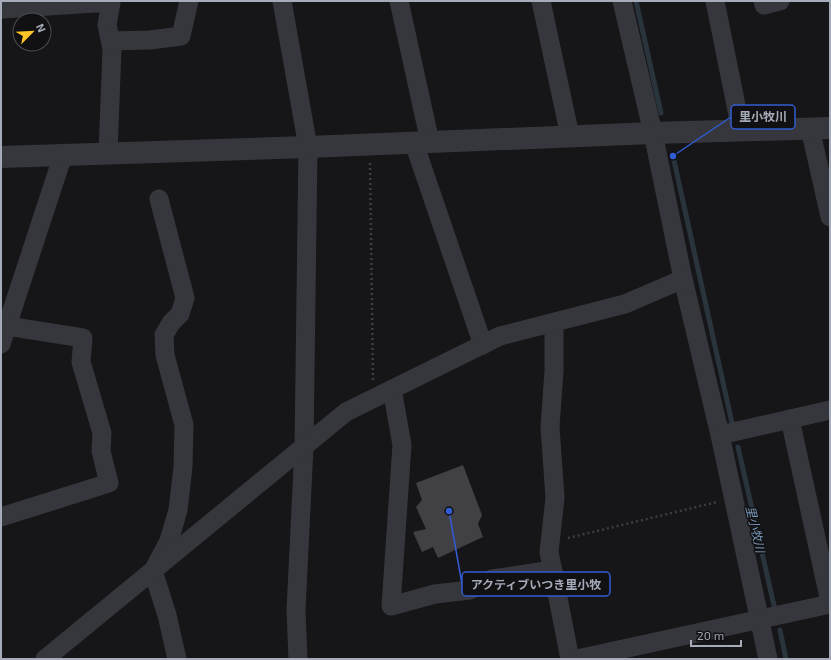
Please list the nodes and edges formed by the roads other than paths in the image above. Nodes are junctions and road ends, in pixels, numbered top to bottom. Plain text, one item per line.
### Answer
1 (189, 1) edge
2 (282, 1) edge
3 (399, 1) edge
4 (541, 1) edge
5 (622, 1) edge
6 (715, 1) edge
7 (764, 1) edge
8 (780, 1) edge
9 (111, 2) edge
10 (1, 9) edge
11 (111, 41) junction
12 (820, 128) edge
13 (741, 130) junction
14 (653, 133) junction
15 (570, 136) junction
16 (422, 142) junction
17 (308, 147) junction
18 (108, 153) junction
19 (63, 155) junction
20 (1, 157) edge
21 (159, 199) dead end
22 (830, 217) edge
23 (683, 279) junction
24 (554, 323) junction
25 (7, 326) junction
26 (1, 344) edge
27 (483, 344) junction
28 (392, 388) junction
29 (830, 410) edge
30 (790, 419) junction
31 (720, 435) junction
32 (304, 447) junction
33 (1, 517) edge
34 (553, 570) junction
35 (153, 571) junction
36 (830, 603) edge
37 (760, 619) junction
38 (585, 658) edge
39 (45, 659) edge
40 (177, 659) edge
41 (298, 659) edge
42 (570, 659) edge
43 (768, 659) edge

1 - 11 street
2 - 17 street
3 - 16 street
4 - 15 street
5 - 14 street
6 - 13 street
7 - 8 street
9 - 10 street
9 - 11 street
11 - 18 street
12 - 13 street
12 - 22 street
13 - 14 street
14 - 15 street
14 - 23 street
15 - 16 street
16 - 17 street
16 - 27 street
17 - 18 street
17 - 32 street
18 - 19 street
19 - 20 street
19 - 25 street
21 - 35 street
23 - 24 street
23 - 31 street
24 - 27 street
24 - 34 street
25 - 26 street
25 - 33 street
27 - 28 street
28 - 32 street
28 - 34 street
29 - 30 street
30 - 31 street
30 - 36 street
31 - 37 street
32 - 35 street
32 - 41 street
34 - 42 street
35 - 39 street
35 - 40 street
36 - 37 street
37 - 38 street
37 - 43 street

